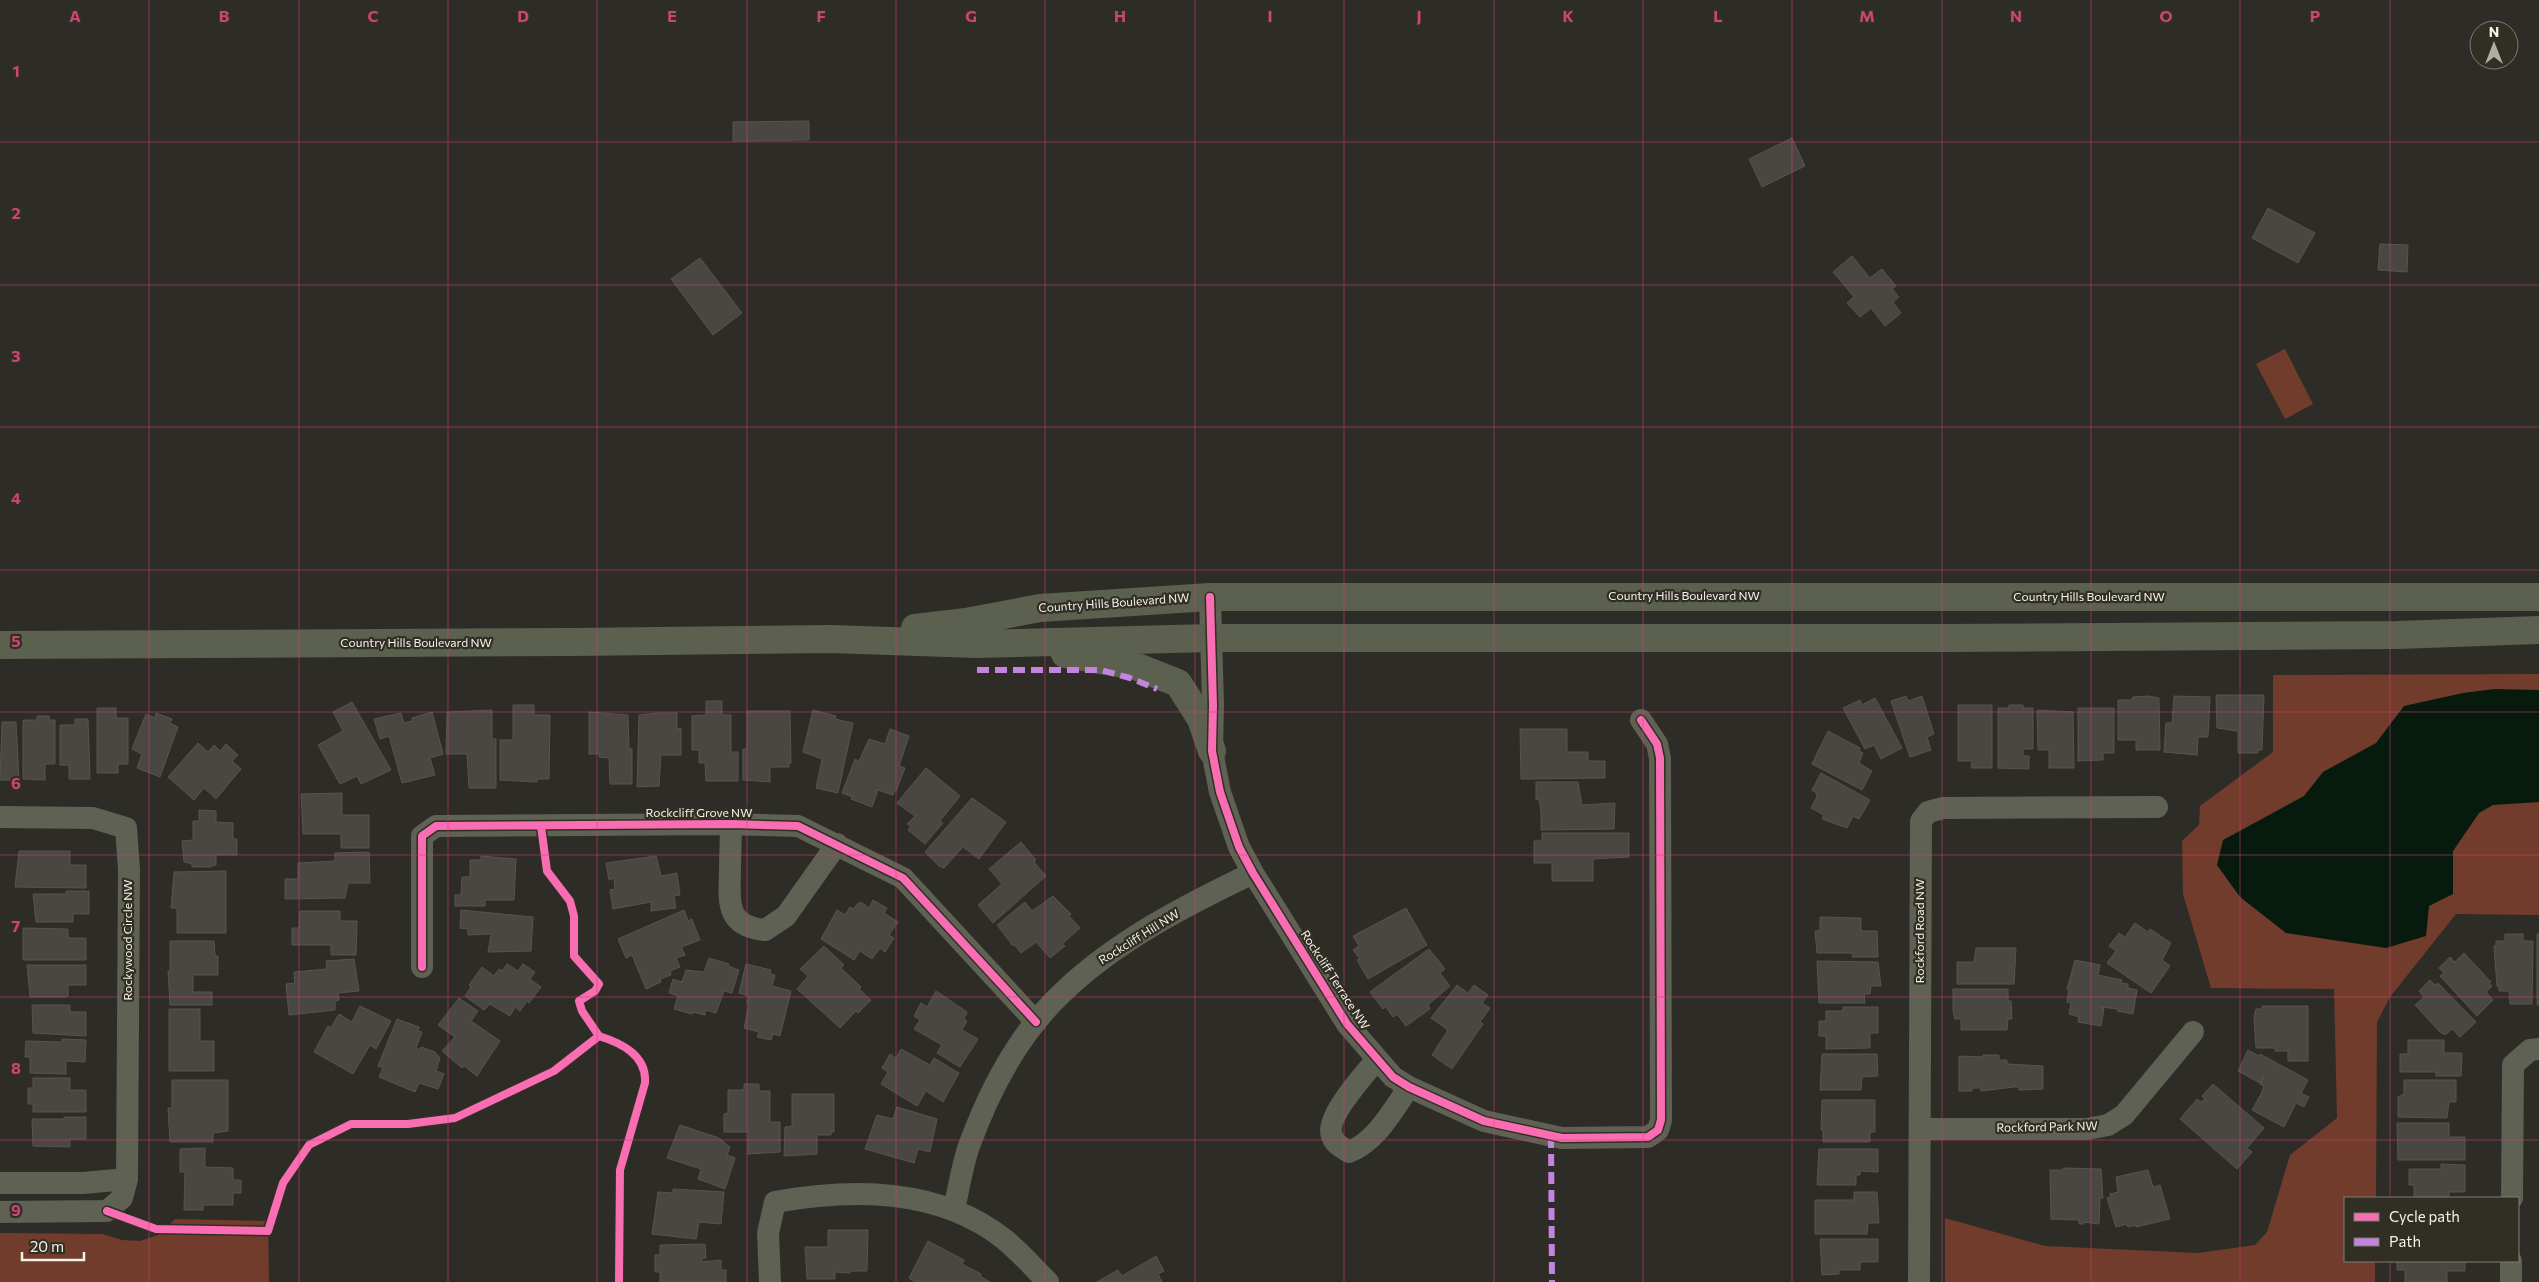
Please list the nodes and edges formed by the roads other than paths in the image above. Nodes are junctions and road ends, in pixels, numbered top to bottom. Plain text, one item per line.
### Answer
1 (1210, 596) junction
2 (2539, 596) edge
3 (2539, 630) edge
4 (1211, 638) junction
5 (831, 639) junction
6 (1003, 643) junction
7 (0, 645) edge
8 (1641, 720) dead end
9 (1212, 751) junction
10 (2157, 807) dead end
11 (0, 817) edge
12 (731, 824) junction
13 (837, 844) junction
14 (1253, 873) junction
15 (422, 967) dead end
16 (1036, 1022) junction
17 (2194, 1032) dead end
18 (2539, 1050) edge
19 (1377, 1059) junction
20 (1409, 1087) junction
21 (1920, 1129) junction
22 (127, 1179) junction
23 (0, 1182) edge
24 (2512, 1197) edge
25 (954, 1209) junction
26 (0, 1212) edge
27 (2511, 1262) edge
28 (770, 1282) edge
29 (1048, 1282) edge
30 (1919, 1282) edge
31 (2511, 1282) edge

1 - 2 main road, Country Hills Boulevard NW
1 - 4 street, Rockcliff Terrace NW
1 - 5 main road, Country Hills Boulevard NW
3 - 4 main road, Country Hills Boulevard NW
4 - 6 main road, Country Hills Boulevard NW
4 - 9 street, Rockcliff Terrace NW
5 - 6 main road, Country Hills Boulevard NW
5 - 7 main road, Country Hills Boulevard NW
6 - 9 main road
8 - 20 street, Rockcliff Terrace NW
9 - 14 street, Rockcliff Terrace NW
10 - 21 street, Rockford Road NW
11 - 22 street, Rockywood Circle NW
12 - 13 street, Rockcliff Grove NW
12 - 13 street, Rockcliff Grove NW
12 - 15 street, Rockcliff Grove NW
13 - 16 street, Rockcliff Grove NW
14 - 16 street, Rockcliff Hill NW
14 - 19 street, Rockcliff Terrace NW
16 - 25 street, Rockcliff Hill NW
17 - 21 street, Rockford Park NW
18 - 24 street
19 - 20 street, Rockcliff Terrace NW
19 - 20 street
21 - 30 street, Rockford Road NW
22 - 23 street
22 - 26 street, Rockywood Circle NW
25 - 28 street
25 - 29 street
27 - 31 street

